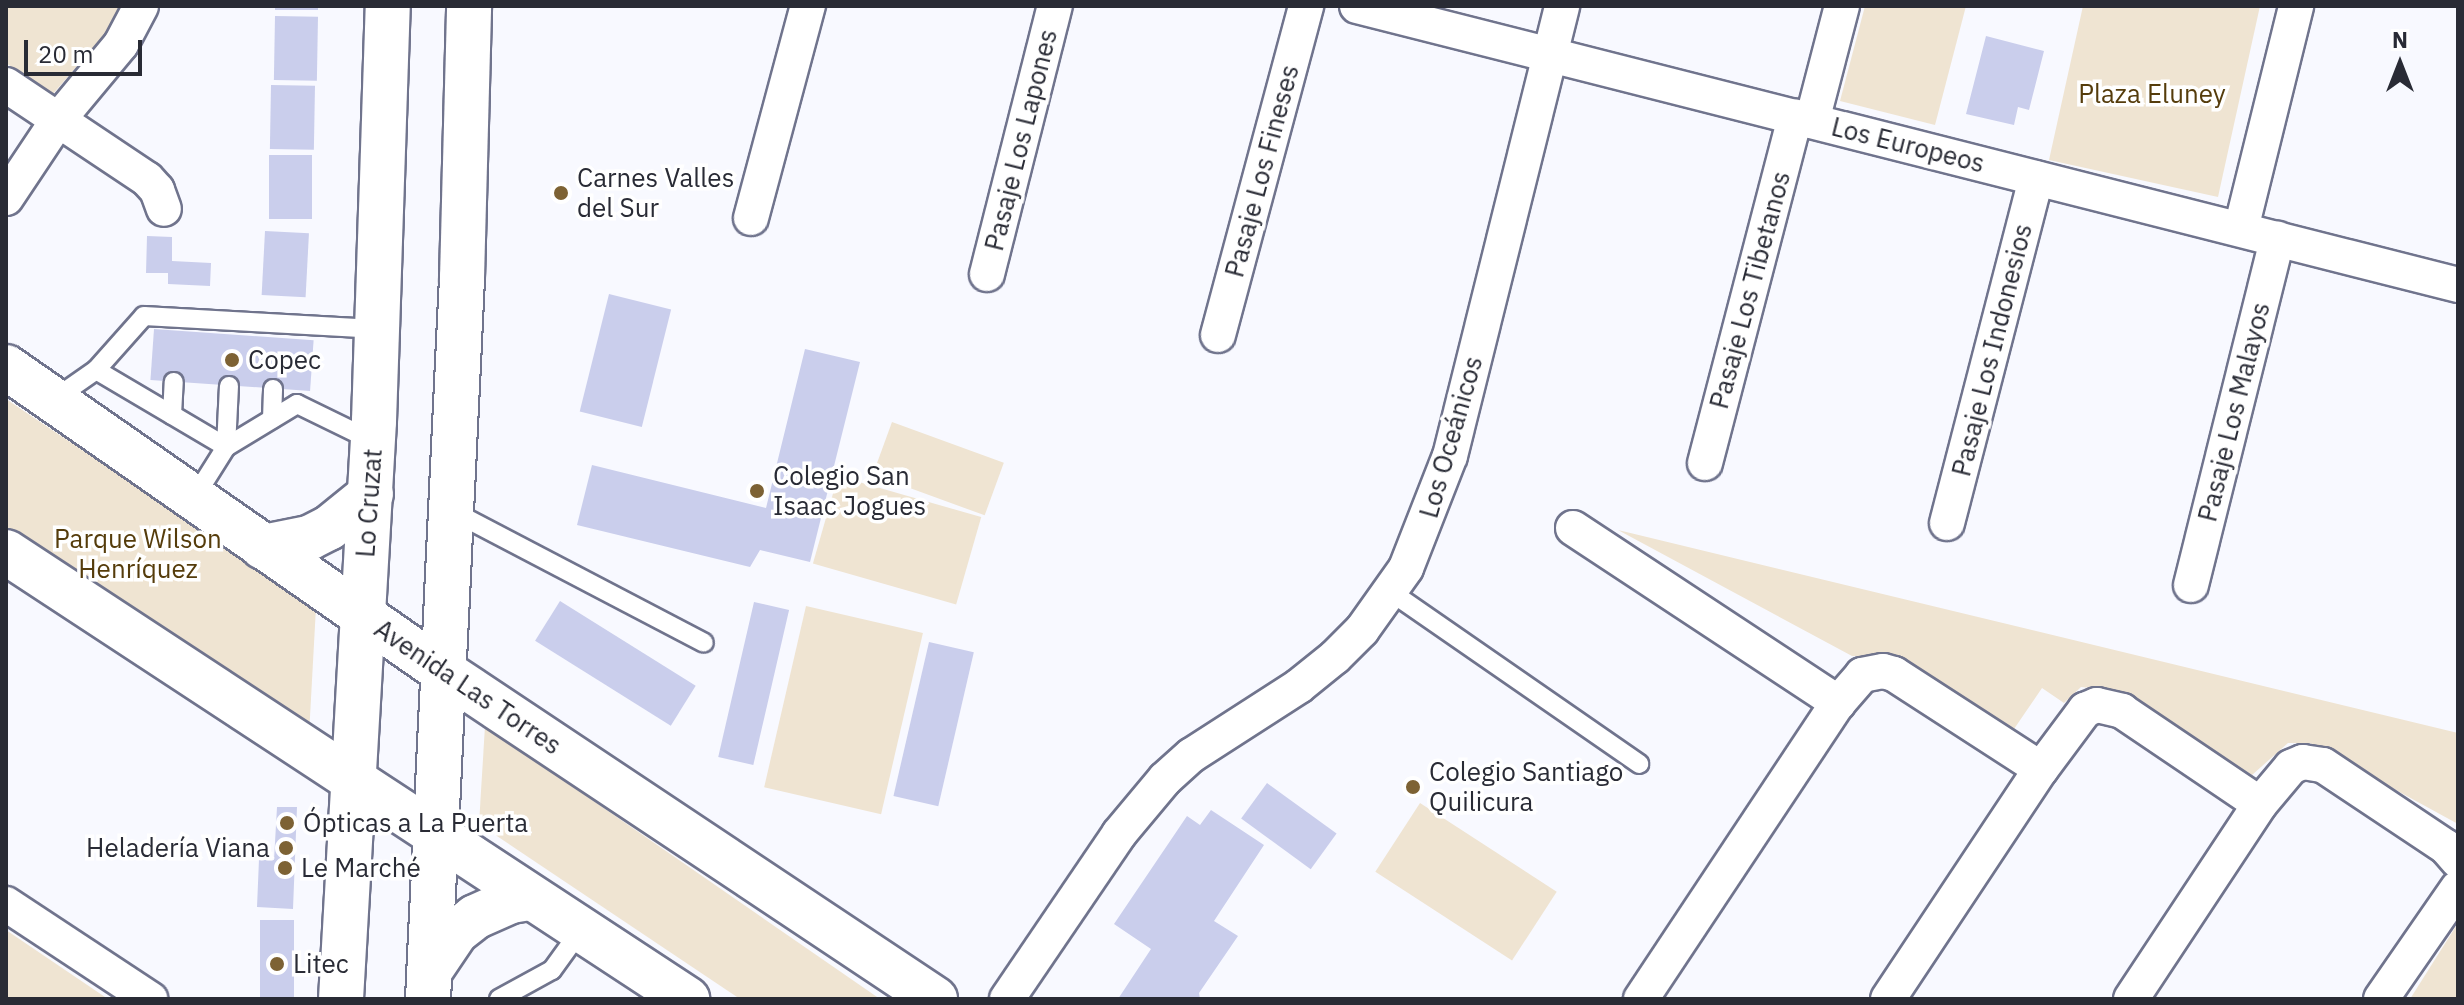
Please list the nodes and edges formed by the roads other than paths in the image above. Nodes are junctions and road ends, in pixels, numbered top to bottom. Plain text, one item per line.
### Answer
1 (141, 6) edge
2 (388, 6) edge
3 (469, 6) edge
4 (808, 6) edge
5 (1055, 6) edge
6 (1306, 6) edge
7 (1357, 6) edge
8 (1562, 6) edge
9 (1842, 6) edge
10 (2296, 6) edge
11 (1550, 55) junction
12 (6, 85) edge
13 (1804, 119) junction
14 (58, 120) junction
15 (2036, 178) junction
16 (6, 198) edge
17 (164, 209) dead end
18 (751, 218) dead end
19 (2241, 229) junction
20 (2277, 239) junction
21 (987, 274) dead end
22 (2458, 285) edge
23 (379, 329) junction
24 (1218, 335) dead end
25 (6, 367) edge
26 (96, 370) junction
27 (174, 382) dead end
28 (229, 386) dead end
29 (273, 389) dead end
30 (53, 400) junction
31 (172, 415) junction
32 (272, 419) junction
33 (373, 441) junction
34 (226, 447) junction
35 (1705, 463) dead end
36 (371, 494) junction
37 (194, 498) junction
38 (452, 511) junction
39 (1947, 523) dead end
40 (1573, 528) dead end
41 (263, 547) junction
42 (6, 552) edge
43 (2191, 585) dead end
44 (1391, 592) junction
45 (362, 615) junction
46 (704, 643) dead end
47 (444, 672) junction
48 (1838, 703) junction
49 (1639, 764) dead end
50 (2041, 769) junction
51 (352, 780) junction
52 (2260, 804) junction
53 (436, 836) junction
54 (2458, 861) edge
55 (2458, 888) edge
56 (531, 898) junction
57 (6, 904) edge
58 (581, 930) junction
59 (429, 985) edge
60 (150, 999) edge
61 (341, 999) edge
62 (499, 999) edge
63 (687, 999) edge
64 (935, 999) edge
65 (1007, 999) edge
66 (1641, 999) edge
67 (1888, 999) edge
68 (2131, 999) edge
69 (2381, 999) edge

1 - 14 street
2 - 23 main road, Lo Cruzat
3 - 38 main road
4 - 18 street
5 - 21 street, Pasaje Los Lapones
6 - 24 street, Pasaje Los Fineses
7 - 11 street, Los Europeos
8 - 11 street, Los Oceánicos
9 - 13 street, Pasaje Los Tibetanos
10 - 19 street
11 - 13 street, Los Europeos
11 - 44 street, Los Oceánicos
12 - 14 street
13 - 15 street, Los Europeos
13 - 35 street, Pasaje Los Tibetanos
14 - 16 street
14 - 17 street
15 - 19 street, Los Europeos
15 - 39 street, Pasaje Los Indonesios
19 - 20 street, Los Europeos
20 - 22 street, Los Europeos
20 - 43 street, Pasaje Los Malayos
23 - 26 lane
23 - 33 main road, Lo Cruzat
25 - 30 main road, Avenida Las Torres
26 - 30 lane
26 - 31 lane
27 - 31 lane
28 - 34 lane
29 - 32 lane
30 - 37 main road, Avenida Las Torres
31 - 34 lane
32 - 33 lane
32 - 34 lane
33 - 36 main road, Lo Cruzat
34 - 37 lane
36 - 41 main road
36 - 45 main road, Lo Cruzat
37 - 41 main road, Avenida Las Torres
38 - 46 lane
38 - 47 main road
40 - 48 street
41 - 45 main road, Avenida Las Torres
42 - 51 main road
44 - 49 lane
44 - 65 street, Los Oceánicos
45 - 47 main road, Avenida Las Torres
45 - 51 main road, Lo Cruzat
47 - 53 main road
47 - 64 main road, Avenida Las Torres
48 - 50 street
48 - 66 street
50 - 52 street
50 - 67 street
51 - 53 main road
51 - 61 main road, Lo Cruzat
52 - 54 street
52 - 68 street
53 - 56 main road
53 - 59 main road
55 - 69 street
56 - 58 main road
56 - 59 main road
57 - 60 street
58 - 62 lane
58 - 63 main road

